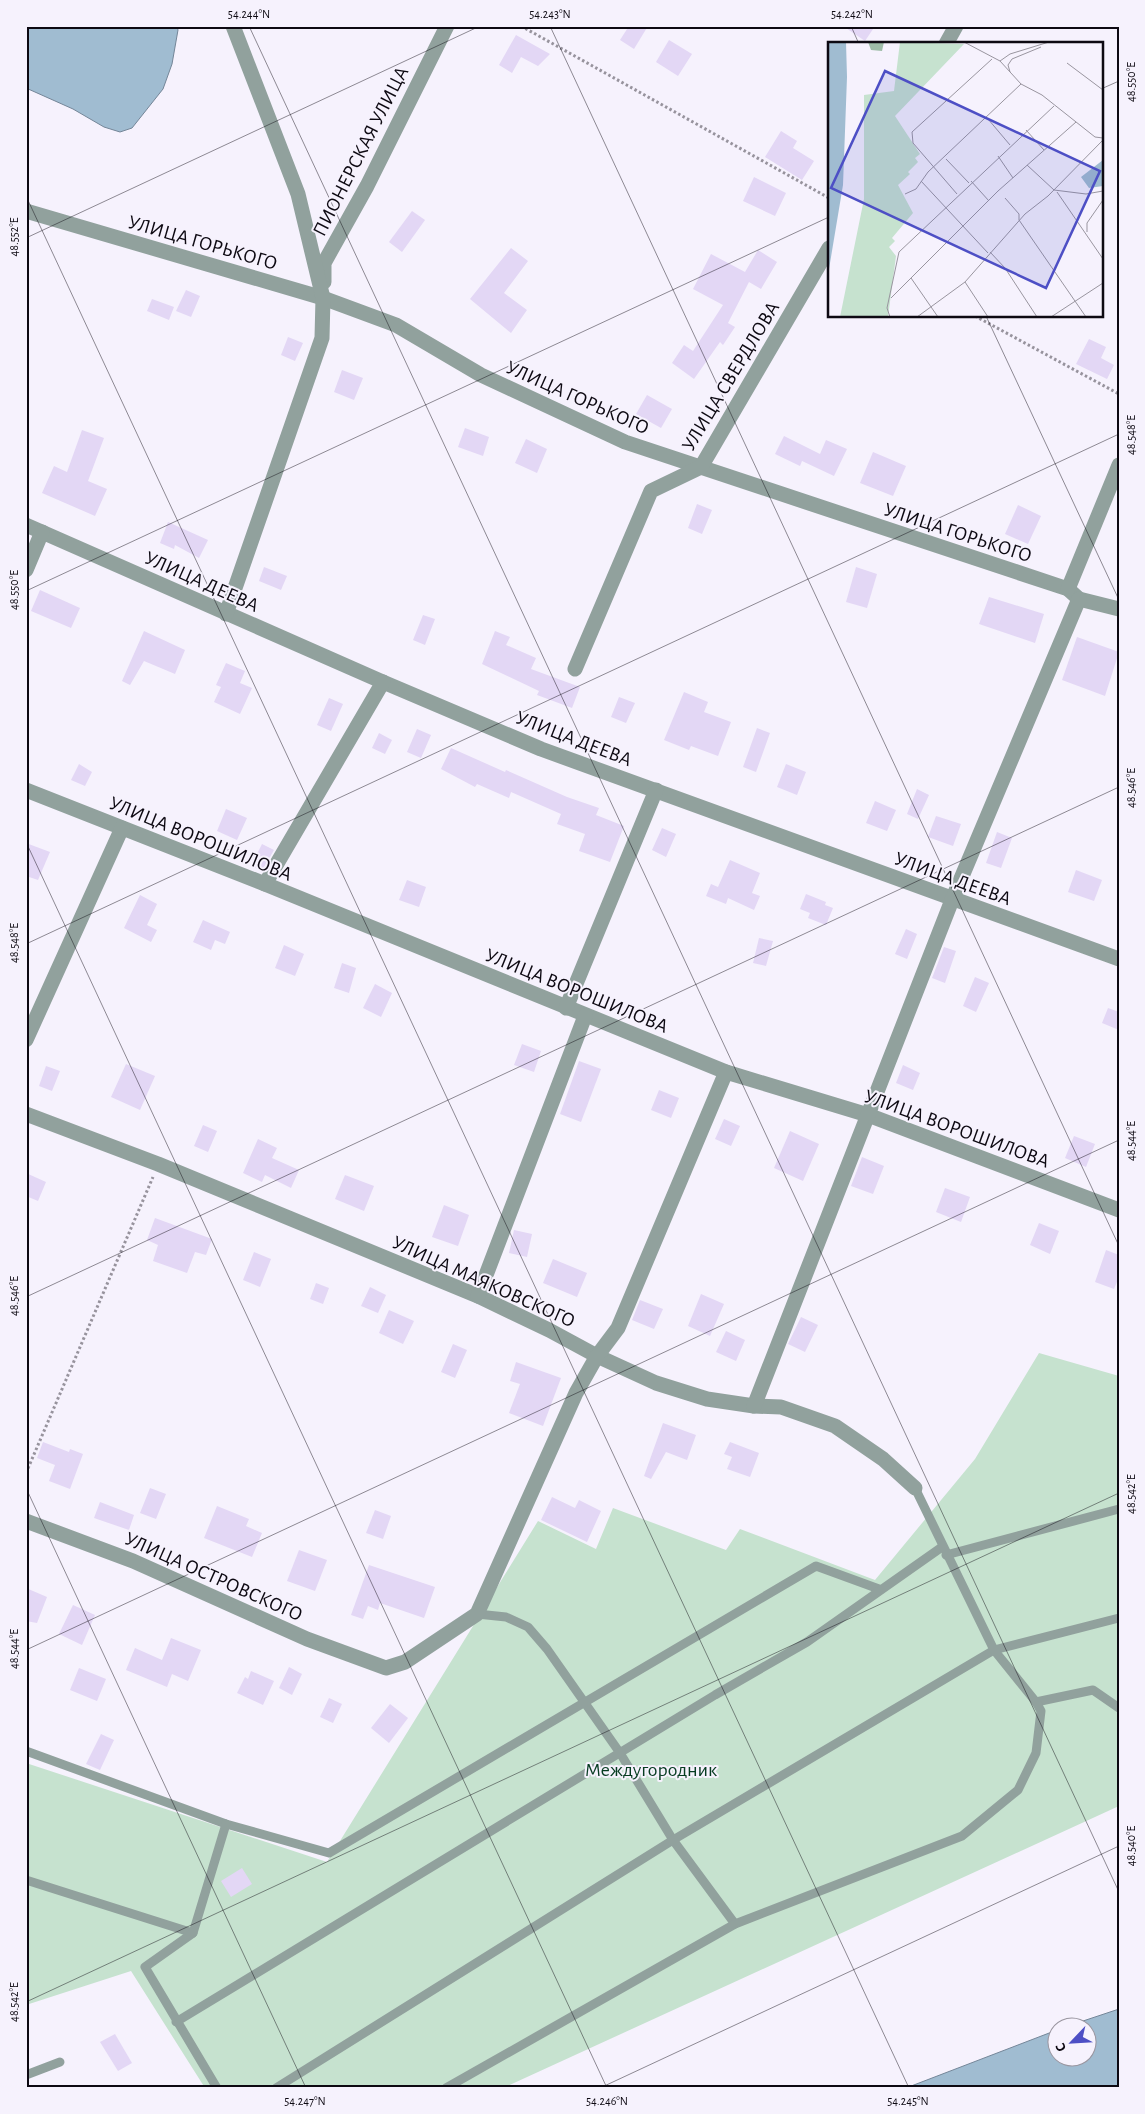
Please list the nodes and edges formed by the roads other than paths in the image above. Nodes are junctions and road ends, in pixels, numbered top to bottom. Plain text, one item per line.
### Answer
1 (233, 26) edge
2 (447, 26) edge
3 (956, 26) edge
4 (947, 42) edge
5 (26, 211) edge
6 (828, 250) edge
7 (323, 298) junction
8 (1119, 465) edge
9 (700, 467) junction
10 (26, 525) edge
11 (42, 532) junction
12 (26, 570) edge
13 (1073, 594) junction
14 (1119, 609) edge
15 (226, 614) junction
16 (575, 669) dead end
17 (383, 682) junction
18 (26, 790) edge
19 (656, 790) junction
20 (122, 828) junction
21 (265, 884) junction
22 (952, 900) junction
23 (1119, 959) edge
24 (566, 1008) junction
25 (585, 1016) junction
26 (26, 1040) edge
27 (726, 1072) junction
28 (26, 1114) edge
29 (868, 1115) junction
30 (1119, 1210) edge
31 (478, 1296) junction
32 (596, 1356) junction
33 (754, 1406) junction
34 (915, 1488) joint
35 (1119, 1509) edge
36 (26, 1521) edge
37 (944, 1551) junction
38 (879, 1589) junction
39 (477, 1614) junction
40 (1119, 1618) edge
41 (994, 1650) junction
42 (585, 1702) junction
43 (1036, 1702) junction
44 (1119, 1708) edge
45 (26, 1751) edge
46 (620, 1752) junction
47 (226, 1824) junction
48 (673, 1840) junction
49 (26, 1880) edge
50 (735, 1924) junction
51 (193, 1933) junction
52 (176, 2022) junction
53 (60, 2062) dead end
54 (26, 2075) edge
55 (217, 2088) edge
56 (276, 2088) edge
57 (446, 2088) edge

1 - 7 street
2 - 7 street, ПИОНЕРСКАЯ УЛИЦА
3 - 4 street
5 - 7 street, УЛИЦА ГОРЬКОГО
6 - 9 street, УЛИЦА СВЕРДЛОВА
7 - 9 street, УЛИЦА ГОРЬКОГО
7 - 15 street
8 - 13 street
9 - 13 street, УЛИЦА ГОРЬКОГО
9 - 16 street, УЛИЦА СВЕРДЛОВА
10 - 11 street, УЛИЦА ДЕЕВА
11 - 12 street
11 - 15 street, УЛИЦА ДЕЕВА
13 - 14 street, УЛИЦА ГОРЬКОГО
13 - 22 street
15 - 17 street, УЛИЦА ДЕЕВА
17 - 19 street, УЛИЦА ДЕЕВА
17 - 21 street
18 - 20 street, УЛИЦА ВОРОШИЛОВА
19 - 22 street, УЛИЦА ДЕЕВА
19 - 24 street
20 - 21 street, УЛИЦА ВОРОШИЛОВА
20 - 26 street
21 - 24 street, УЛИЦА ВОРОШИЛОВА
22 - 23 street, УЛИЦА ДЕЕВА
22 - 29 street
24 - 25 street, УЛИЦА ВОРОШИЛОВА
25 - 27 street, УЛИЦА ВОРОШИЛОВА
25 - 31 street
27 - 29 street, УЛИЦА ВОРОШИЛОВА
27 - 32 street
28 - 31 street, УЛИЦА МАЯКОВСКОГО
29 - 30 street, УЛИЦА ВОРОШИЛОВА
29 - 33 street
31 - 32 street, УЛИЦА МАЯКОВСКОГО
32 - 33 street, УЛИЦА МАЯКОВСКОГО
32 - 39 street
33 - 34 street, УЛИЦА МАЯКОВСКОГО
34 - 37 lane
35 - 37 lane
36 - 39 street, УЛИЦА ОСТРОВСКОГО
37 - 38 lane
37 - 41 lane
38 - 42 lane
38 - 46 lane
39 - 42 lane
40 - 41 lane
41 - 43 lane
41 - 48 lane
42 - 46 lane
42 - 47 lane
43 - 44 lane
43 - 50 lane
45 - 47 lane
46 - 48 lane
46 - 52 lane
47 - 51 lane
48 - 50 lane
48 - 56 lane
49 - 51 lane
50 - 57 lane
51 - 52 lane
52 - 55 lane
53 - 54 lane

